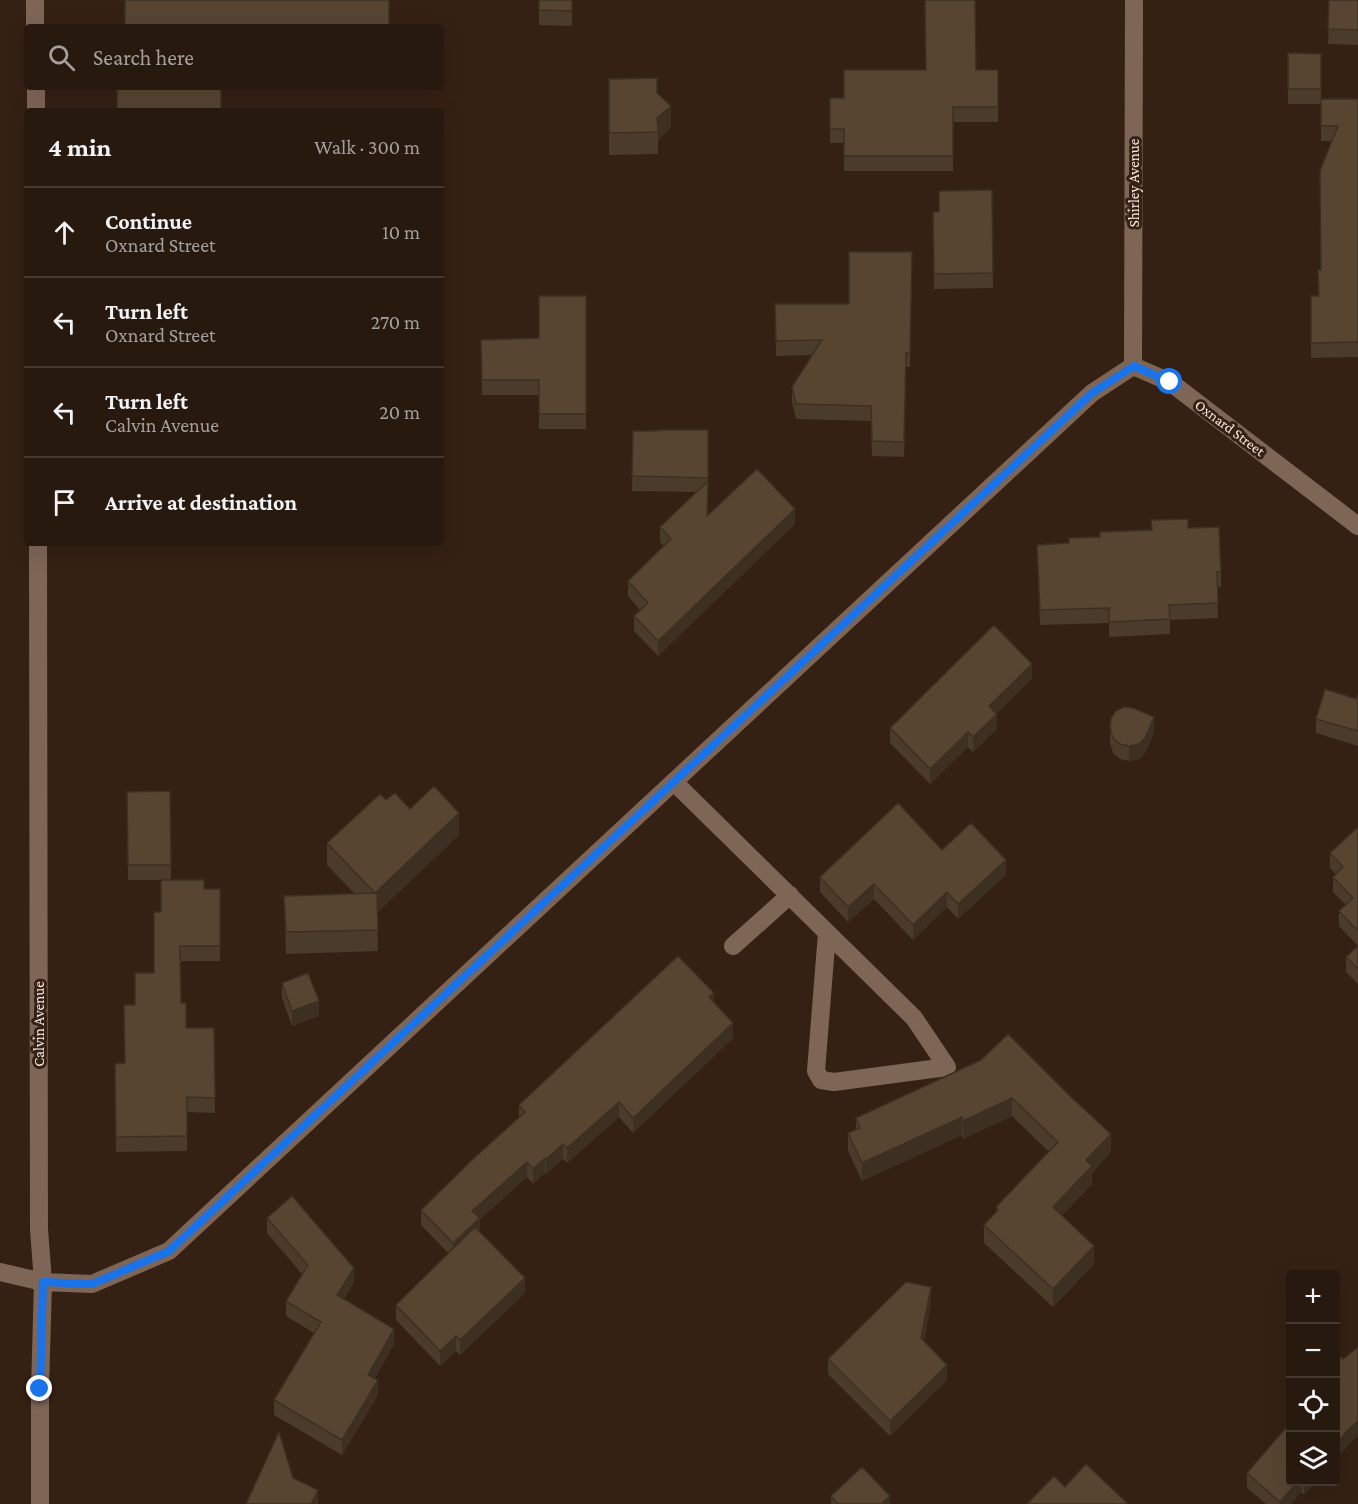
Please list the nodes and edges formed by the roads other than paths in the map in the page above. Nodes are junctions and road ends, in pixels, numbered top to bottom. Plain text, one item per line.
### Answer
1 (35, 0) edge
2 (1134, 0) edge
3 (35, 24) edge
4 (36, 90) edge
5 (36, 108) edge
6 (1134, 366) junction
7 (1358, 526) edge
8 (38, 546) edge
9 (674, 782) junction
10 (790, 895) junction
11 (827, 933) junction
12 (733, 946) dead end
13 (0, 1272) edge
14 (43, 1282) junction
15 (40, 1504) edge

1 - 3 street
2 - 6 street, Shirley Avenue
4 - 5 street
6 - 7 street, Oxnard Street
6 - 9 street
8 - 14 street, Calvin Avenue
9 - 10 street
9 - 14 street
10 - 11 street
10 - 12 street
11 - 11 street
13 - 14 street
14 - 15 street, Calvin Avenue

